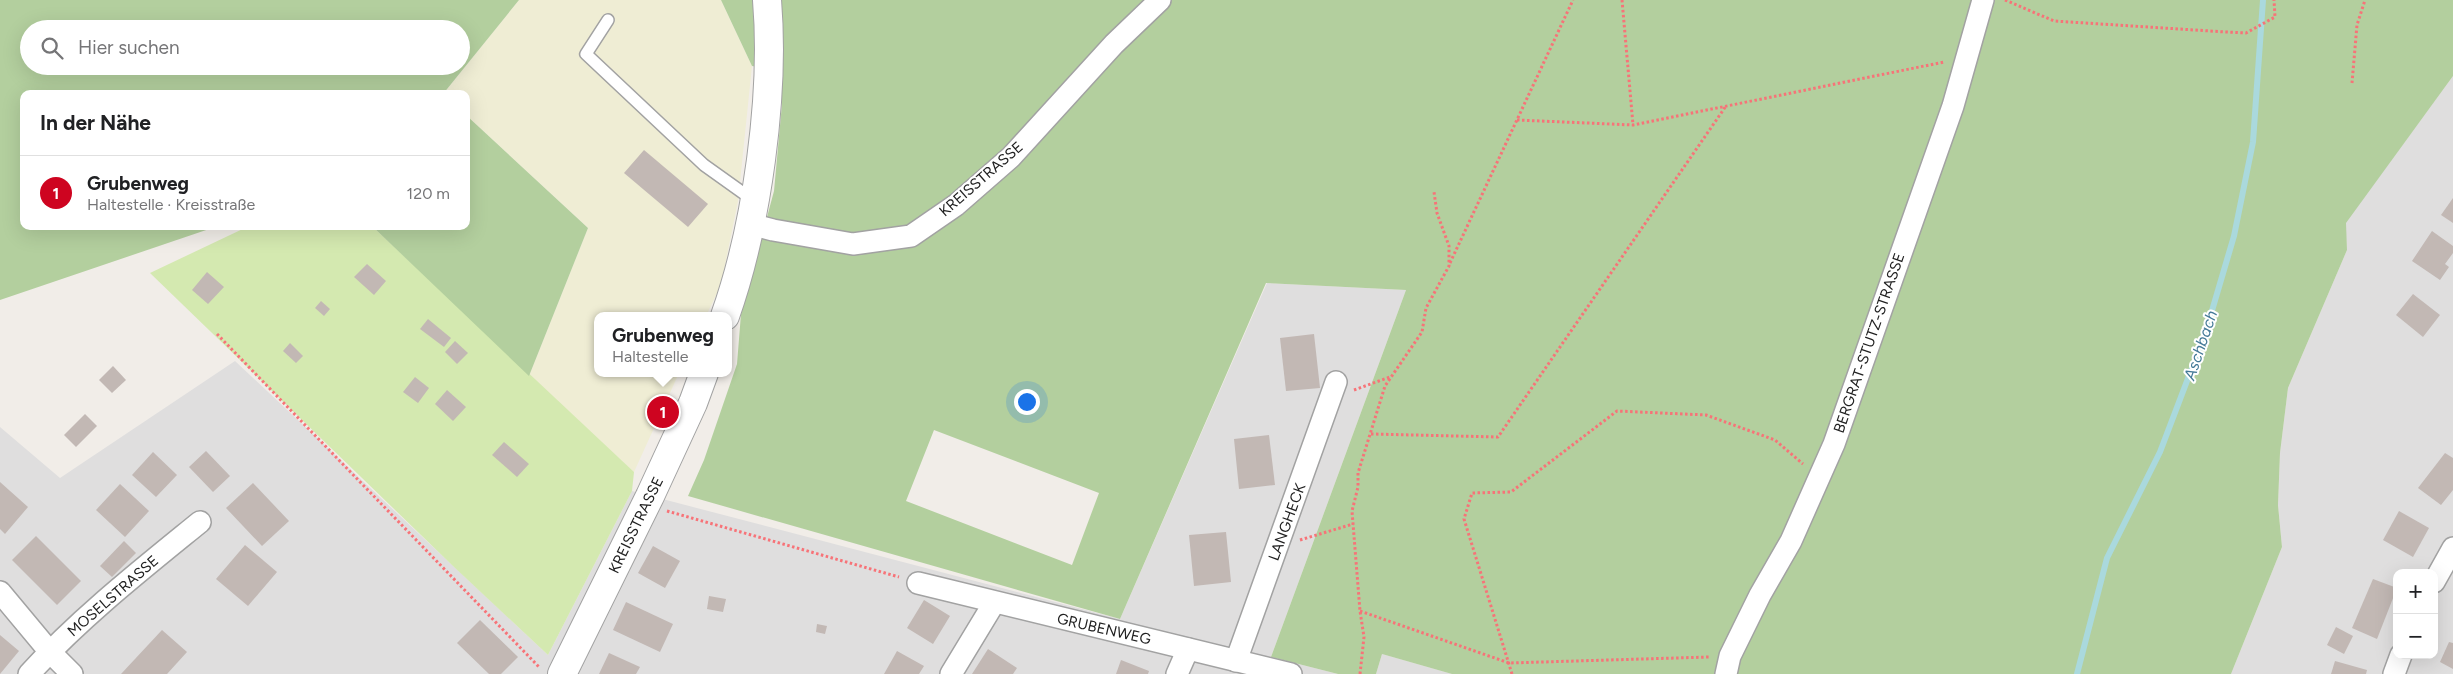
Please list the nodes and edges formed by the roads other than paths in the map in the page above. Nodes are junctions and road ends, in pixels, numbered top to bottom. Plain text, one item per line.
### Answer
1 (767, 0) edge
2 (1160, 0) edge
3 (1983, 0) edge
4 (608, 20) dead end
5 (752, 212) junction
6 (726, 312) edge
7 (703, 377) edge
8 (1333, 390) road end
9 (200, 522) dead end
10 (2453, 548) edge
11 (2438, 575) edge
12 (918, 582) road end
13 (0, 592) edge
14 (994, 603) junction
15 (1188, 649) junction
16 (50, 652) junction
17 (1236, 661) junction
18 (1728, 665) edge
19 (29, 674) edge
20 (72, 674) edge
21 (562, 674) edge
22 (952, 674) edge
23 (1177, 674) edge
24 (1291, 674) edge

1 - 5 street
2 - 5 street, KREISSTRASSE
3 - 18 street, BERGRAT-STUTZ-STRASSE
4 - 5 lane
5 - 6 street
7 - 21 street, KREISSTRASSE
8 - 17 street, LANGHECK
9 - 16 street, MOSELSTRASSE
10 - 11 street
12 - 14 street, GRUBENWEG
13 - 16 street
14 - 15 street, GRUBENWEG
14 - 22 street
15 - 17 street, GRUBENWEG
15 - 23 street
16 - 19 street, MOSELSTRASSE
16 - 20 street
17 - 24 street, GRUBENWEG

